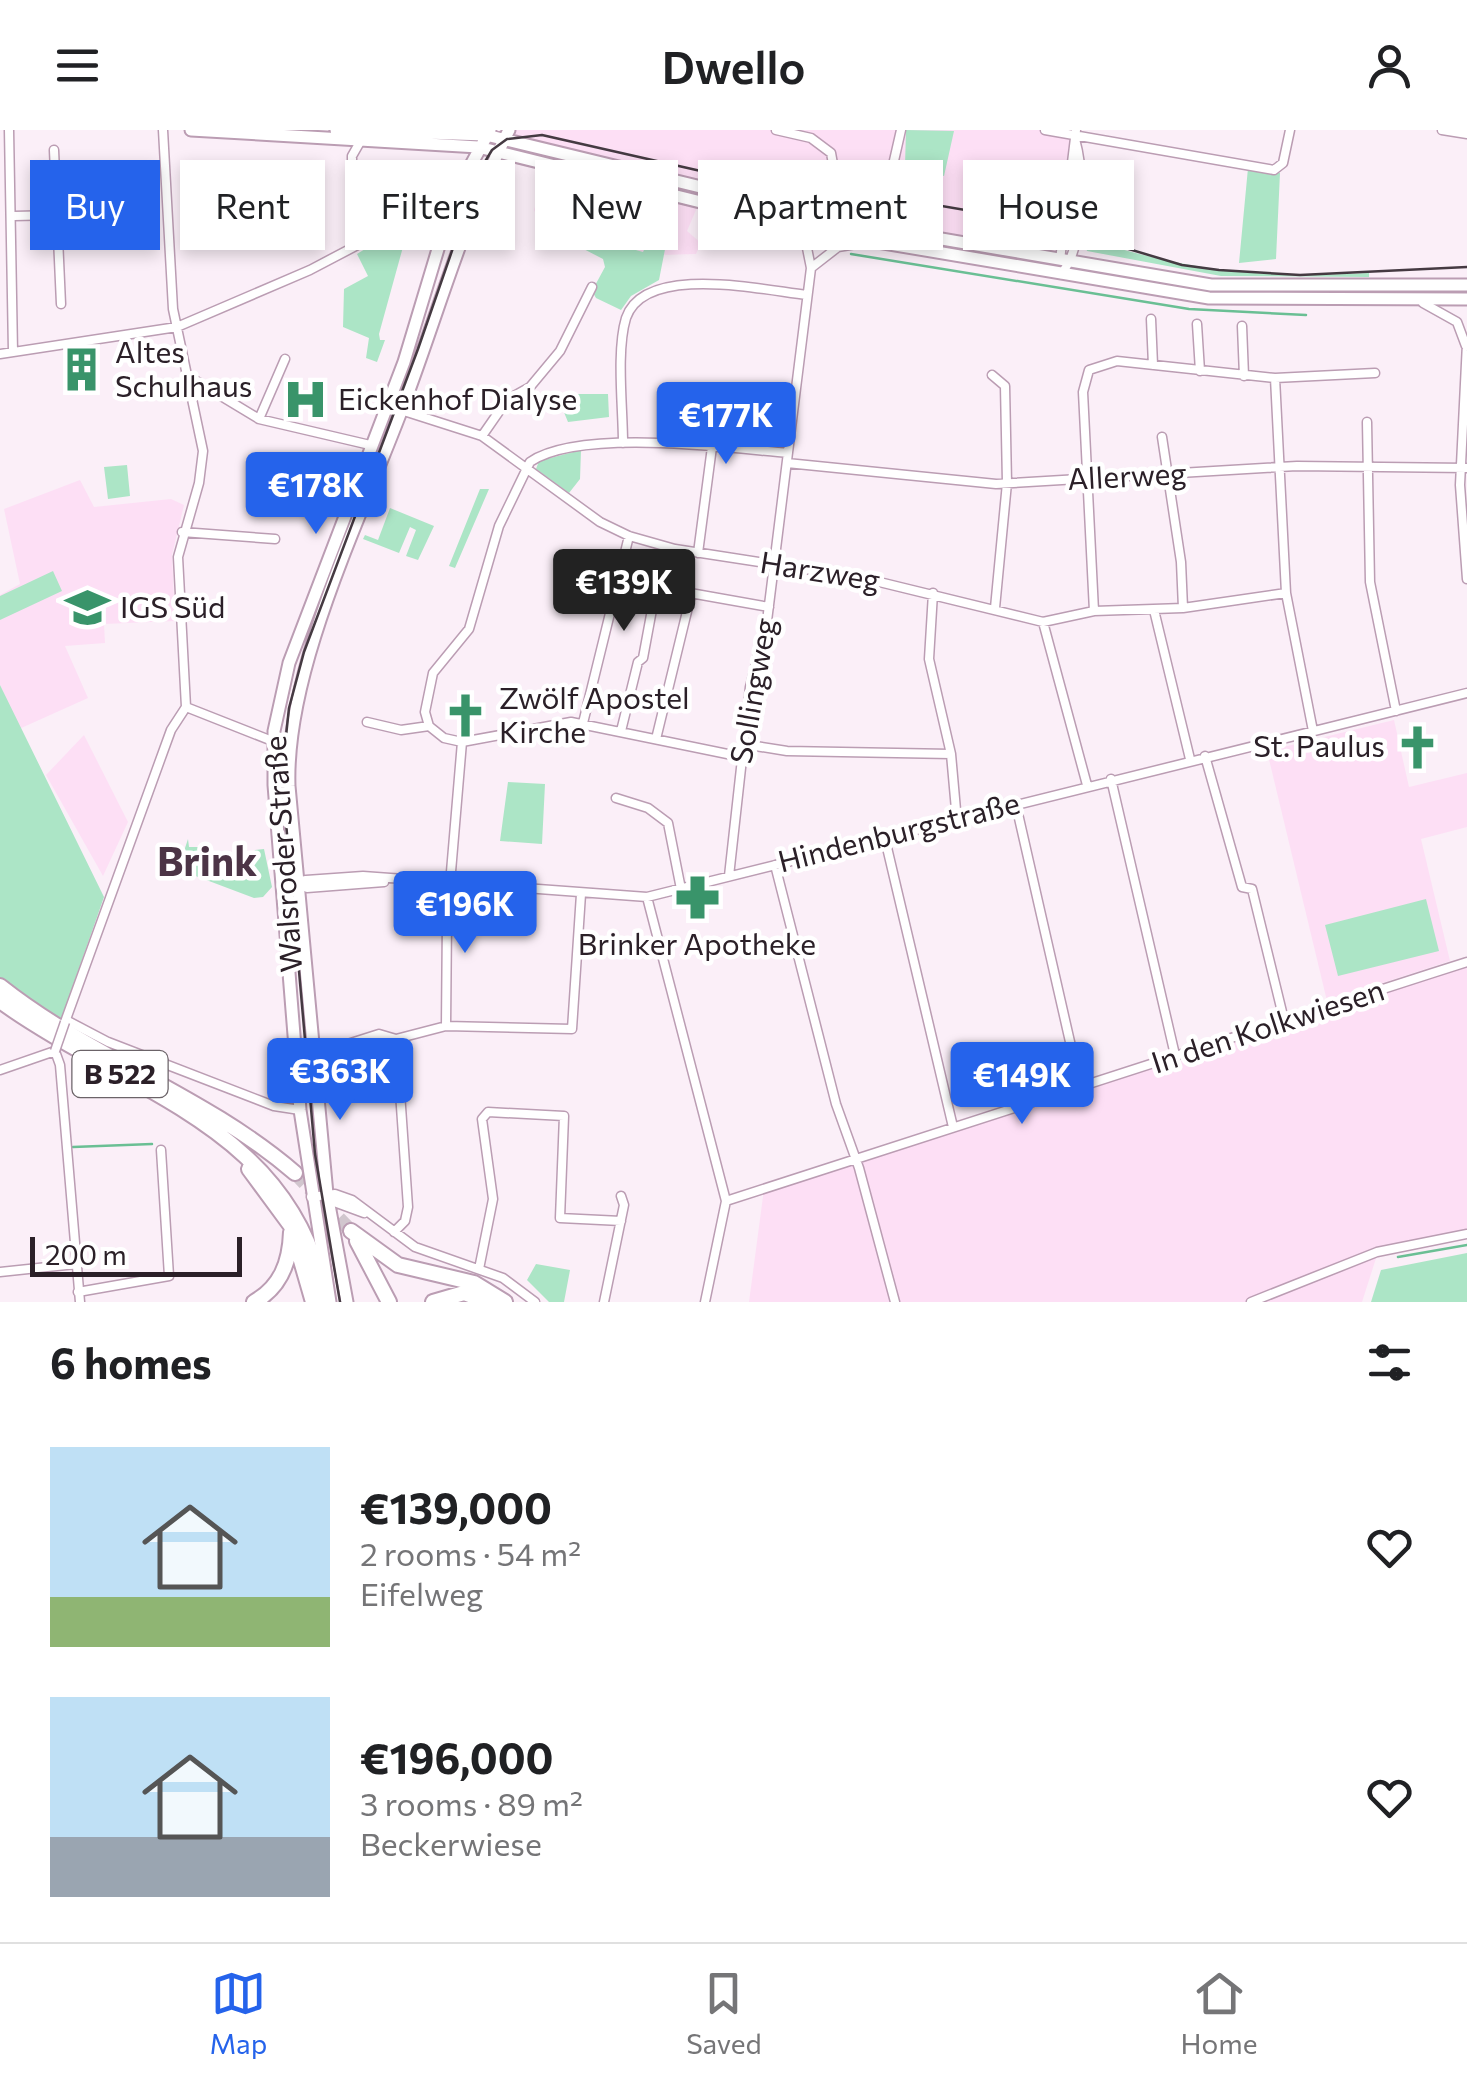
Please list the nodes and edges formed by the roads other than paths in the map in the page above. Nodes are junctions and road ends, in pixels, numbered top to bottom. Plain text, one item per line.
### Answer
1 (162, 130) edge
2 (191, 130) edge
3 (336, 130) edge
4 (397, 130) edge
5 (776, 130) edge
6 (902, 130) edge
7 (1045, 130) edge
8 (1290, 130) edge
9 (1442, 130) edge
10 (11, 131) edge
11 (488, 132) edge
12 (507, 134) edge
13 (1075, 134) edge
14 (1467, 134) edge
15 (360, 142) junction
16 (478, 148) junction
17 (54, 150) dead end
18 (499, 151) junction
19 (54, 160) edge
20 (352, 160) edge
21 (473, 160) edge
22 (832, 160) edge
23 (894, 160) edge
24 (1072, 160) edge
25 (1076, 160) edge
26 (698, 189) edge
27 (698, 201) edge
28 (14, 216) junction
29 (30, 216) edge
30 (943, 243) edge
31 (59, 250) edge
32 (345, 250) edge
33 (436, 250) edge
34 (807, 250) edge
35 (834, 250) edge
36 (919, 250) edge
37 (1065, 250) edge
38 (1067, 250) edge
39 (1065, 261) junction
40 (811, 268) junction
41 (1061, 274) junction
42 (1467, 285) edge
43 (592, 287) dead end
44 (807, 295) junction
45 (1467, 299) edge
46 (1414, 300) junction
47 (61, 304) dead end
48 (1151, 319) dead end
49 (1197, 324) dead end
50 (1242, 326) dead end
51 (177, 327) junction
52 (1467, 346) edge
53 (13, 352) junction
54 (0, 354) edge
55 (285, 359) dead end
56 (1467, 360) edge
57 (1153, 365) junction
58 (1200, 371) junction
59 (1374, 374) dead end
60 (992, 375) dead end
61 (188, 376) junction
62 (1244, 376) junction
63 (1276, 378) junction
64 (385, 405) junction
65 (401, 411) junction
66 (260, 420) junction
67 (1367, 422) dead end
68 (482, 436) junction
69 (1162, 436) dead end
70 (623, 444) junction
71 (370, 445) junction
72 (712, 446) junction
73 (788, 458) junction
74 (1280, 467) junction
75 (1367, 467) junction
76 (526, 468) junction
77 (1464, 468) edge
78 (1166, 476) junction
79 (1088, 480) junction
80 (1007, 483) junction
81 (182, 532) junction
82 (629, 536) junction
83 (275, 539) dead end
84 (698, 553) junction
85 (774, 564) junction
86 (618, 580) junction
87 (1467, 580) edge
88 (656, 588) junction
89 (1286, 592) junction
90 (933, 593) junction
91 (691, 595) junction
92 (769, 607) junction
93 (994, 608) junction
94 (1183, 608) junction
95 (1154, 610) junction
96 (1094, 611) junction
97 (1043, 622) junction
98 (1467, 693) edge
99 (186, 707) junction
100 (1396, 711) junction
101 (367, 722) dead end
102 (583, 724) junction
103 (429, 726) junction
104 (621, 731) junction
105 (1313, 731) junction
106 (656, 739) junction
107 (462, 742) junction
108 (743, 744) junction
109 (273, 745) junction
110 (290, 748) junction
111 (951, 754) junction
112 (1205, 756) junction
113 (742, 757) junction
114 (1190, 760) junction
115 (1111, 780) junction
116 (1087, 785) junction
117 (616, 798) dead end
118 (1016, 805) junction
119 (956, 821) junction
120 (885, 839) junction
121 (775, 865) junction
122 (729, 876) junction
123 (299, 884) junction
124 (450, 884) junction
125 (282, 886) junction
126 (681, 888) junction
127 (581, 894) junction
128 (647, 897) junction
129 (1467, 962) edge
130 (0, 986) edge
131 (0, 1001) edge
132 (1284, 1020) junction
133 (66, 1021) junction
134 (446, 1026) junction
135 (390, 1038) junction
136 (54, 1051) junction
137 (313, 1055) junction
138 (1175, 1055) junction
139 (0, 1070) edge
140 (1081, 1090) junction
141 (300, 1110) junction
142 (208, 1126) junction
143 (953, 1127) junction
144 (161, 1150) dead end
145 (855, 1160) junction
146 (295, 1173) tunnel mouth
147 (621, 1196) dead end
148 (312, 1197) junction
149 (327, 1197) junction
150 (726, 1200) junction
151 (360, 1211) junction
152 (376, 1218) junction
153 (621, 1221) junction
154 (332, 1223) junction
155 (291, 1226) junction
156 (394, 1232) junction
157 (1467, 1234) edge
158 (76, 1264) junction
159 (479, 1269) junction
160 (0, 1272) edge
161 (79, 1297) edge
162 (254, 1302) edge
163 (313, 1302) edge
164 (328, 1302) edge
165 (347, 1302) edge
166 (389, 1302) edge
167 (433, 1302) edge
168 (489, 1302) edge
169 (505, 1302) edge
170 (535, 1302) edge
171 (604, 1302) edge
172 (705, 1302) edge
173 (895, 1302) edge
174 (1251, 1302) edge

1 - 51 street
2 - 15 main road
3 - 4 main road
4 - 11 main road
5 - 22 street
6 - 23 street
7 - 13 street
8 - 13 street
9 - 14 street
10 - 28 street
11 - 12 main road
11 - 16 main road, Walsroder Straße
12 - 18 main road, Walsroder Straße
12 - 26 main road
13 - 24 street
13 - 25 street
15 - 16 main road
15 - 20 street
16 - 18 main road
16 - 21 main road, Walsroder Straße
17 - 19 street
18 - 27 main road
18 - 65 main road, Walsroder Straße
28 - 29 street
28 - 53 street
30 - 39 main road
31 - 47 street
32 - 51 street
33 - 64 main road, Walsroder Straße
34 - 40 street
35 - 40 street
36 - 41 main road
37 - 39 street
38 - 39 street
39 - 41 street
39 - 42 main road
40 - 44 street, Sollingweg
41 - 46 main road
43 - 68 street
44 - 70 street
44 - 73 street, Sollingweg
45 - 46 main road
46 - 52 street
48 - 57 street
49 - 58 street
50 - 62 street
51 - 53 street
51 - 61 street
52 - 56 street
53 - 54 street
55 - 66 street
56 - 77 street
57 - 58 street
57 - 79 street
58 - 62 street
59 - 63 street
60 - 80 street
61 - 66 street
61 - 81 street
62 - 63 street
63 - 74 street
64 - 65 street, Harzweg
64 - 71 main road, Walsroder Straße
65 - 68 street, Harzweg
65 - 110 main road, Walsroder Straße
66 - 71 street
67 - 75 street
68 - 76 street, Harzweg
69 - 78 street
70 - 72 street, Allerweg
70 - 76 street, Allerweg
71 - 109 main road, Walsroder Straße
72 - 73 street, Allerweg
72 - 84 street
73 - 80 street, Allerweg
73 - 85 street, Sollingweg
74 - 75 street, Allerweg
74 - 78 street, Allerweg
74 - 89 street
75 - 77 street, Allerweg
75 - 100 street
76 - 82 street, Harzweg
76 - 103 street
77 - 87 street
78 - 79 street, Allerweg
78 - 94 street
79 - 80 street, Allerweg
79 - 96 street
80 - 93 street
81 - 83 street
81 - 99 street
82 - 84 street, Harzweg
82 - 86 street
84 - 85 street, Harzweg
85 - 90 street, Harzweg
85 - 92 street, Sollingweg
86 - 88 street
86 - 102 street
88 - 91 street
88 - 104 street
89 - 94 street, Harzweg
89 - 105 street
90 - 93 street, Harzweg
90 - 111 street
91 - 92 street
91 - 106 street
92 - 108 street, Sollingweg
93 - 97 street, Harzweg
94 - 95 street, Harzweg
95 - 96 street, Harzweg
95 - 114 street
96 - 97 street, Harzweg
97 - 116 street
98 - 100 street, Hindenburgstraße
99 - 109 street
99 - 133 street
100 - 105 street, Hindenburgstraße
101 - 103 street
102 - 104 street
102 - 107 street
103 - 107 street
104 - 106 street
105 - 112 street, Hindenburgstraße
106 - 113 street
107 - 124 street
108 - 111 street
108 - 113 street, Sollingweg
109 - 110 street
109 - 125 main road, Walsroder Straße
110 - 123 main road, Walsroder Straße
111 - 119 street
112 - 114 street, Hindenburgstraße
112 - 132 street
113 - 122 street, Sollingweg
114 - 115 street, Hindenburgstraße
115 - 116 street, Hindenburgstraße
115 - 138 street
116 - 118 street, Hindenburgstraße
117 - 126 street
118 - 119 street, Hindenburgstraße
118 - 140 street
119 - 120 street, Hindenburgstraße
120 - 121 street, Hindenburgstraße
120 - 143 street
121 - 122 street, Hindenburgstraße
121 - 145 street
122 - 126 street, Hindenburgstraße
123 - 124 street, Hindenburgstraße
123 - 125 street, Hindenburgstraße
123 - 137 main road, Walsroder Straße
124 - 127 street, Hindenburgstraße
124 - 134 street
125 - 141 main road, Walsroder Straße
126 - 128 street, Hindenburgstraße
127 - 128 street, Hindenburgstraße
127 - 134 street
128 - 150 street
129 - 132 street, In den Kolkwiesen
130 - 146 highway, B 522
131 - 142 highway, B 522
132 - 138 street, In den Kolkwiesen
133 - 136 street, bridge
133 - 141 street
134 - 135 street
135 - 137 street
135 - 156 street
136 - 139 street
136 - 158 street
137 - 149 main road, Walsroder Straße
138 - 140 street, In den Kolkwiesen
140 - 143 street, In den Kolkwiesen
141 - 148 main road, Walsroder Straße
142 - 155 highway
142 - 164 highway, B 522
143 - 145 street, In den Kolkwiesen
144 - 161 street
145 - 150 street, In den Kolkwiesen
145 - 173 street
147 - 153 street
148 - 149 street
148 - 164 main road, Walsroder Straße
149 - 151 street
149 - 152 street
149 - 154 main road, Walsroder Straße
150 - 172 street
151 - 152 street
151 - 154 street
152 - 156 street
153 - 159 street
153 - 171 street
154 - 165 main road, Walsroder Straße
155 - 162 highway
155 - 163 highway
156 - 159 street
157 - 174 street
158 - 160 street
158 - 161 street
159 - 170 street
166 - 169 highway
167 - 168 highway

